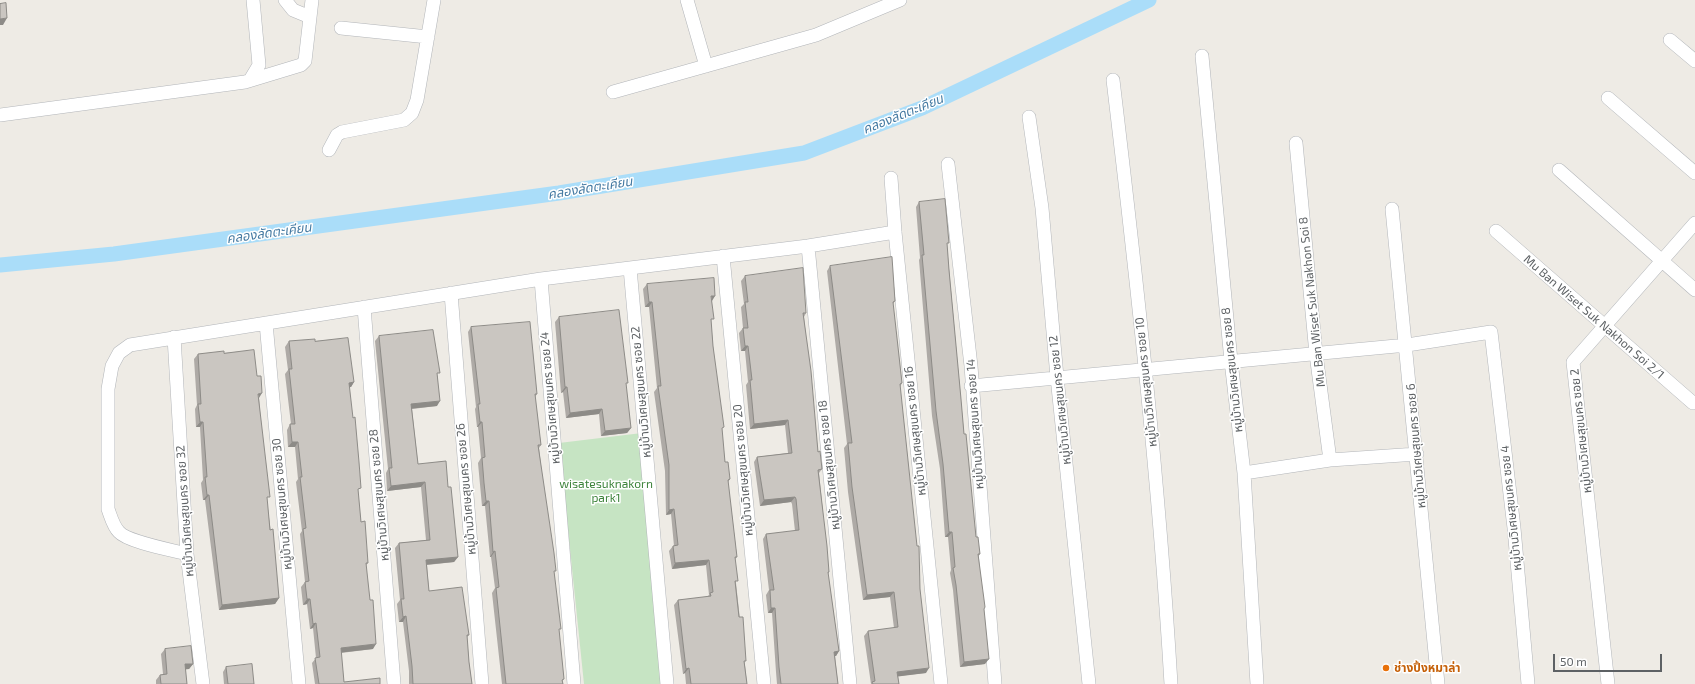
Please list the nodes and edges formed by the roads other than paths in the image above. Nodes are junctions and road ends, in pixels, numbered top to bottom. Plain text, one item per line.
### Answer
1 (253, 0) edge
2 (285, 0) edge
3 (312, 0) edge
4 (434, 0) edge
5 (687, 0) edge
6 (900, 0) edge
7 (310, 17) junction
8 (341, 28) dead end
9 (428, 37) junction
10 (1670, 40) dead end
11 (1202, 56) dead end
12 (1695, 61) edge
13 (706, 66) junction
14 (250, 80) junction
15 (1114, 80) dead end
16 (613, 92) dead end
17 (1608, 98) dead end
18 (0, 115) edge
19 (1030, 117) dead end
20 (1296, 143) dead end
21 (329, 150) dead end
22 (948, 164) dead end
23 (1559, 170) dead end
24 (1695, 173) edge
25 (891, 178) dead end
26 (1392, 209) dead end
27 (1695, 223) edge
28 (1496, 231) dead end
29 (895, 232) junction
30 (808, 246) junction
31 (723, 256) junction
32 (1661, 261) junction
33 (630, 268) junction
34 (541, 279) junction
35 (1695, 290) edge
36 (451, 293) junction
37 (364, 307) junction
38 (266, 323) junction
39 (1605, 326) junction
40 (174, 337) junction
41 (1407, 345) junction
42 (1316, 354) junction
43 (1231, 361) junction
44 (1145, 369) junction
45 (1057, 377) junction
46 (972, 386) junction
47 (1693, 403) dead end
48 (1417, 454) junction
49 (1330, 460) junction
50 (1244, 473) junction
51 (187, 554) junction
52 (203, 684) edge
53 (299, 684) edge
54 (394, 684) edge
55 (482, 684) edge
56 (574, 684) edge
57 (667, 684) edge
58 (764, 684) edge
59 (850, 684) edge
60 (941, 684) edge
61 (995, 684) edge
62 (1089, 684) edge
63 (1171, 684) edge
64 (1257, 684) edge
65 (1438, 684) edge
66 (1528, 684) edge
67 (1608, 684) edge

1 - 14 street
2 - 7 street
3 - 7 street
4 - 9 street
5 - 13 street
6 - 13 street
7 - 14 street
8 - 9 street
9 - 21 street
10 - 12 street
11 - 43 street, หมู่บ้านวิเศษสุขนคร ซอย 8
13 - 16 street
14 - 18 street
15 - 44 street, หมู่บ้านวิเศษสุขนคร ซอย 10
17 - 24 street
19 - 45 street, หมู่บ้านวิเศษสุขนคร ซอย 12
20 - 42 street, Mu Ban Wiset Suk Nakhon Soi 8
22 - 46 street, หมู่บ้านวิเศษสุขนคร ซอย 14
23 - 32 street
25 - 29 street, หมู่บ้านวิเศษสุขนคร ซอย 16
26 - 41 street, หมู่บ้านวิเศษสุขนคร ซอย 6
27 - 32 street, หมู่บ้านวิเศษสุขนคร ซอย 2
28 - 39 street, Mu Ban Wiset Suk Nakhon Soi 2/1
29 - 30 street
29 - 60 street, หมู่บ้านวิเศษสุขนคร ซอย 16
30 - 31 street
30 - 59 street, หมู่บ้านวิเศษสุขนคร ซอย 18
31 - 33 street
31 - 58 street, หมู่บ้านวิเศษสุขนคร ซอย 20
32 - 35 street
32 - 39 street, หมู่บ้านวิเศษสุขนคร ซอย 2
33 - 34 street
33 - 57 street, หมู่บ้านวิเศษสุขนคร ซอย 22
34 - 36 street
34 - 56 street, หมู่บ้านวิเศษสุขนคร ซอย 24
36 - 37 street
36 - 55 street, หมู่บ้านวิเศษสุขนคร ซอย 26
37 - 38 street
37 - 54 street, หมู่บ้านวิเศษสุขนคร ซอย 28
38 - 40 street
38 - 53 street, หมู่บ้านวิเศษสุขนคร ซอย 30
39 - 47 street, Mu Ban Wiset Suk Nakhon Soi 2/1
39 - 67 street, หมู่บ้านวิเศษสุขนคร ซอย 2
40 - 51 street, หมู่บ้านวิเศษสุขนคร ซอย 32
40 - 51 street
41 - 42 street
41 - 48 street, หมู่บ้านวิเศษสุขนคร ซอย 6
41 - 66 street, หมู่บ้านวิเศษสุขนคร ซอย 4
42 - 43 street
42 - 49 street, Mu Ban Wiset Suk Nakhon Soi 8
43 - 44 street
43 - 50 street, หมู่บ้านวิเศษสุขนคร ซอย 8
44 - 45 street
44 - 63 street, หมู่บ้านวิเศษสุขนคร ซอย 10
45 - 46 street
45 - 62 street, หมู่บ้านวิเศษสุขนคร ซอย 12
46 - 61 street, หมู่บ้านวิเศษสุขนคร ซอย 14
48 - 49 street
48 - 65 street, หมู่บ้านวิเศษสุขนคร ซอย 6
49 - 50 street
50 - 64 street, หมู่บ้านวิเศษสุขนคร ซอย 8
51 - 52 street, หมู่บ้านวิเศษสุขนคร ซอย 32

